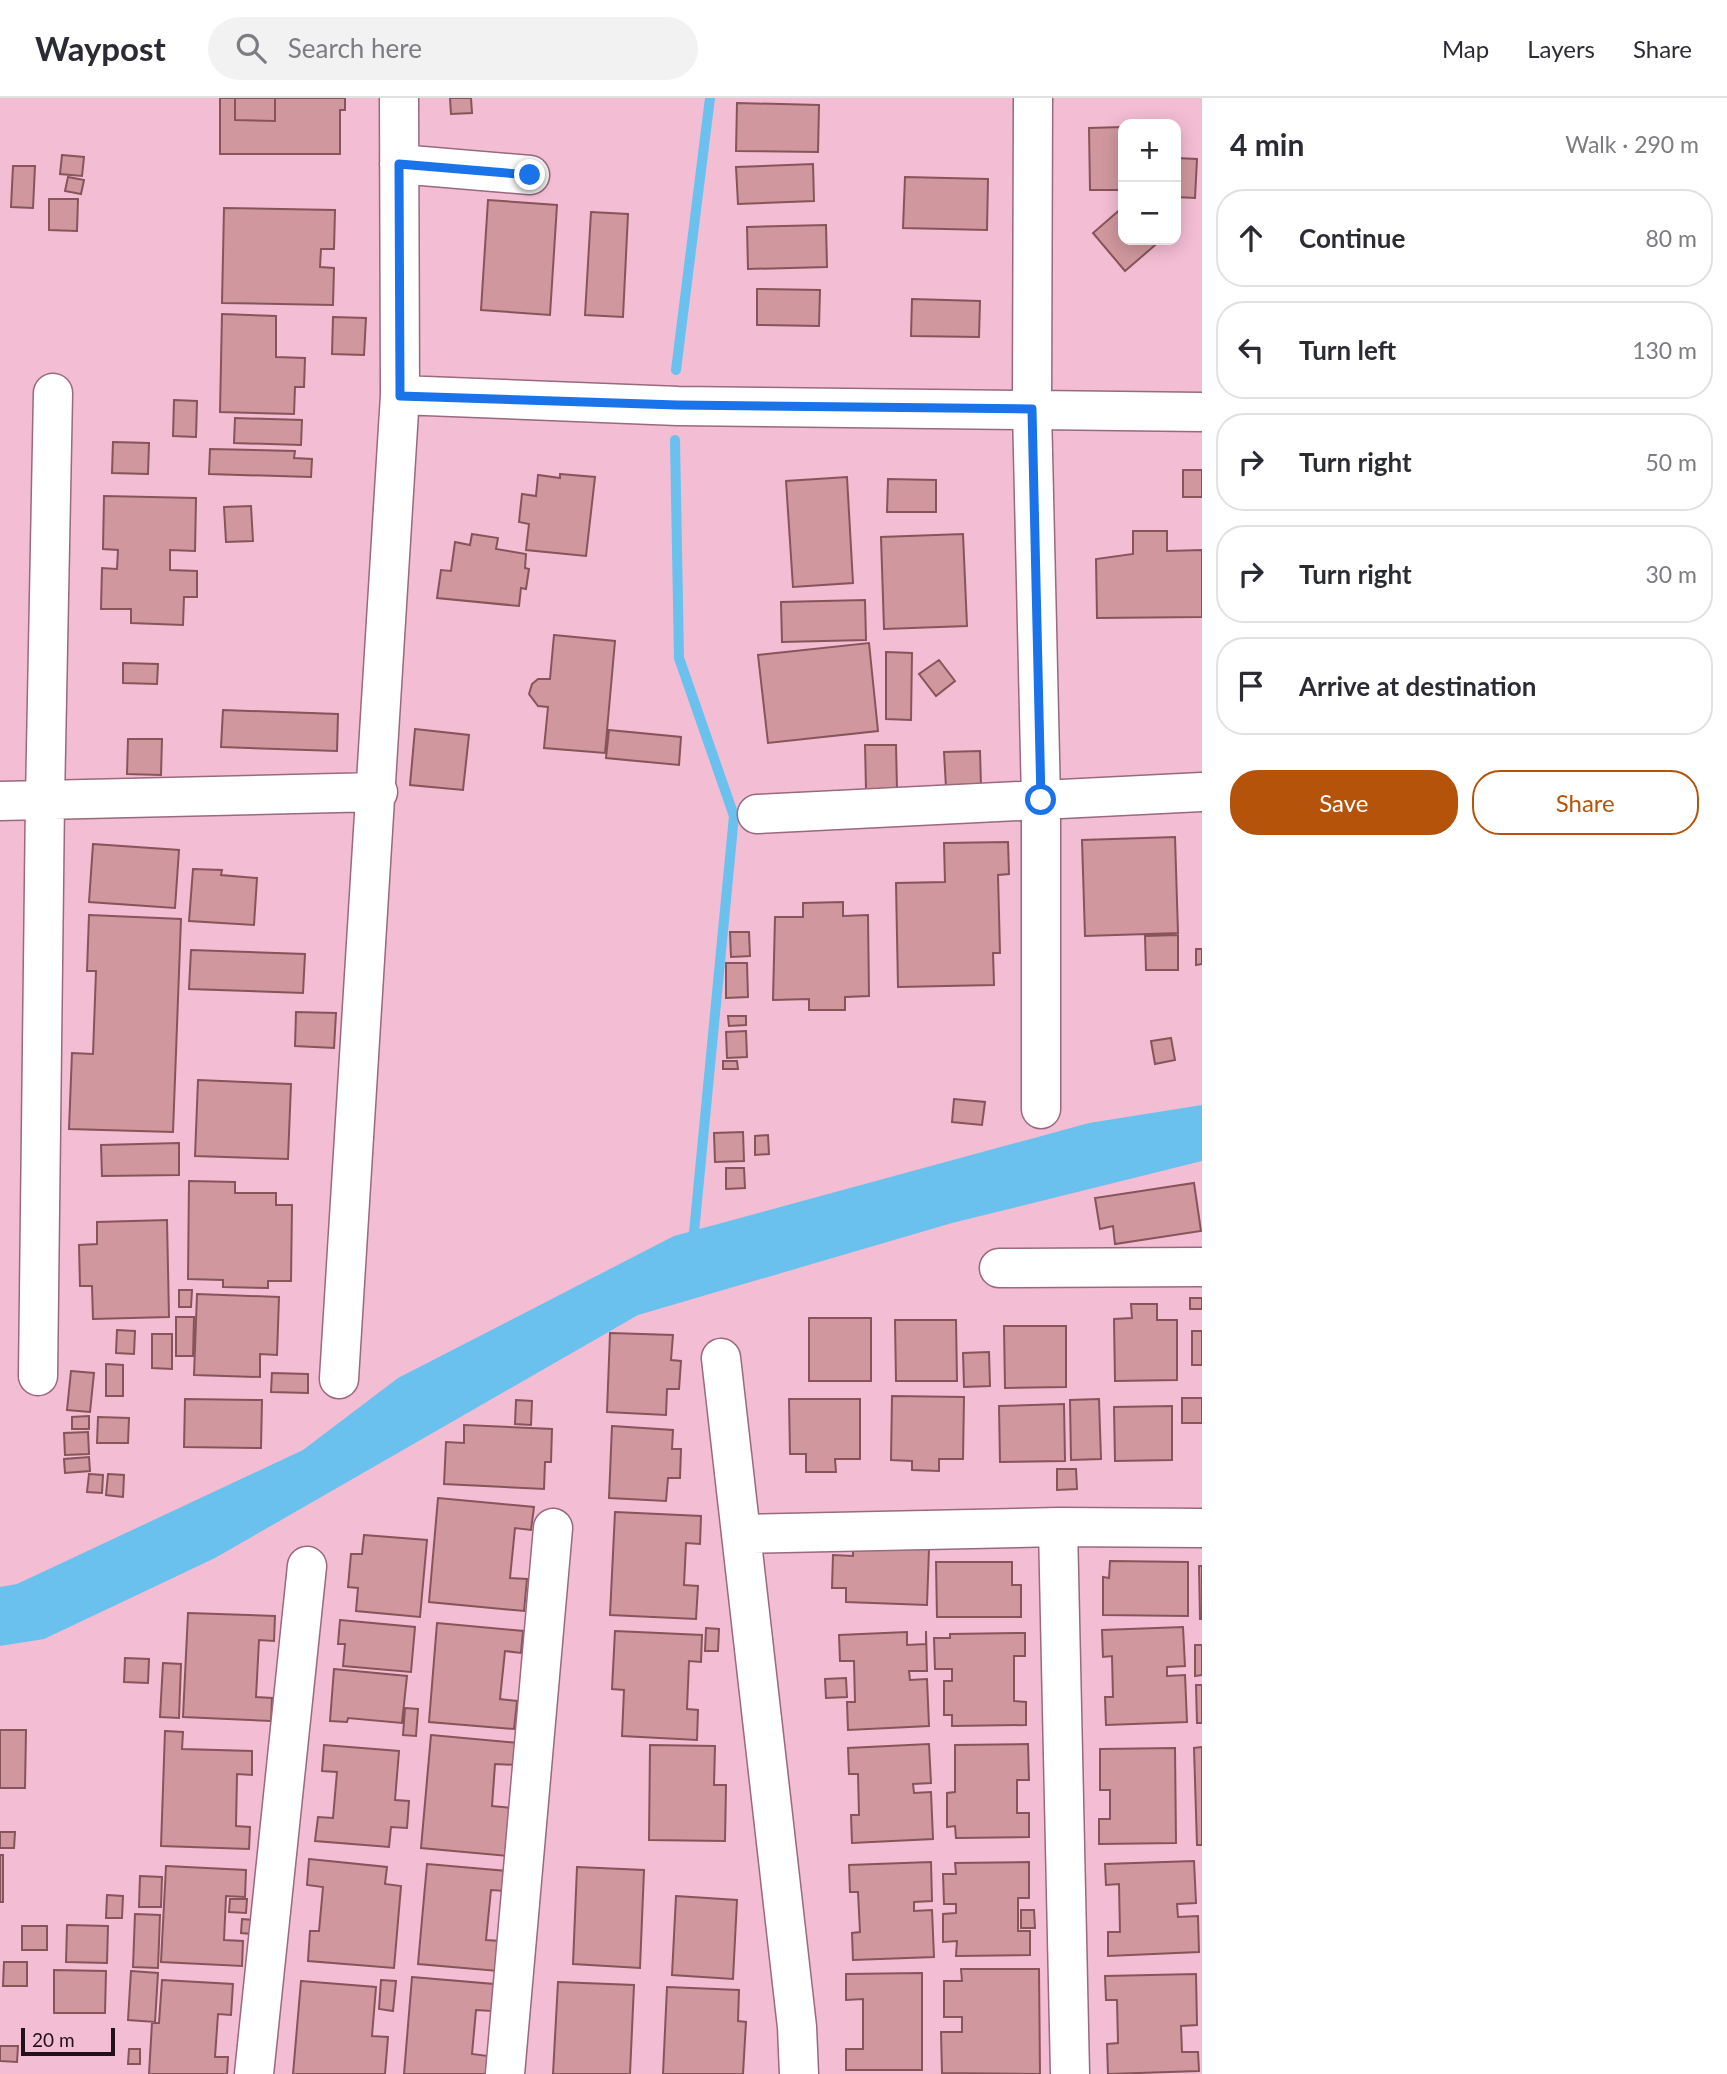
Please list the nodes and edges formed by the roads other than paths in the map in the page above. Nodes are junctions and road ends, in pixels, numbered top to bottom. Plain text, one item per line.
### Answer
1 (399, 98) edge
2 (1034, 98) edge
3 (399, 164) junction
4 (530, 175) dead end
5 (53, 393) dead end
6 (400, 396) junction
7 (1032, 409) junction
8 (1202, 412) edge
9 (377, 792) junction
10 (1202, 792) edge
11 (45, 800) junction
12 (1041, 800) junction
13 (0, 801) edge
14 (757, 814) dead end
15 (1041, 1109) dead end
16 (1202, 1267) edge
17 (999, 1268) dead end
18 (721, 1358) dead end
19 (38, 1376) dead end
20 (339, 1379) dead end
21 (1058, 1527) junction
22 (553, 1528) dead end
23 (1202, 1528) edge
24 (743, 1534) junction
25 (307, 1566) dead end
26 (254, 2074) edge
27 (505, 2074) edge
28 (799, 2074) edge
29 (1070, 2074) edge

1 - 3 street
2 - 7 street
3 - 4 street
3 - 6 street
5 - 11 street
6 - 7 street
6 - 9 street
7 - 8 street
7 - 12 street
9 - 11 street
9 - 20 street
10 - 12 street
11 - 13 street
11 - 19 street
12 - 14 street
12 - 15 street
16 - 17 street
18 - 24 street
21 - 23 street
21 - 24 street
21 - 29 street
22 - 27 street
24 - 28 street
25 - 26 street

